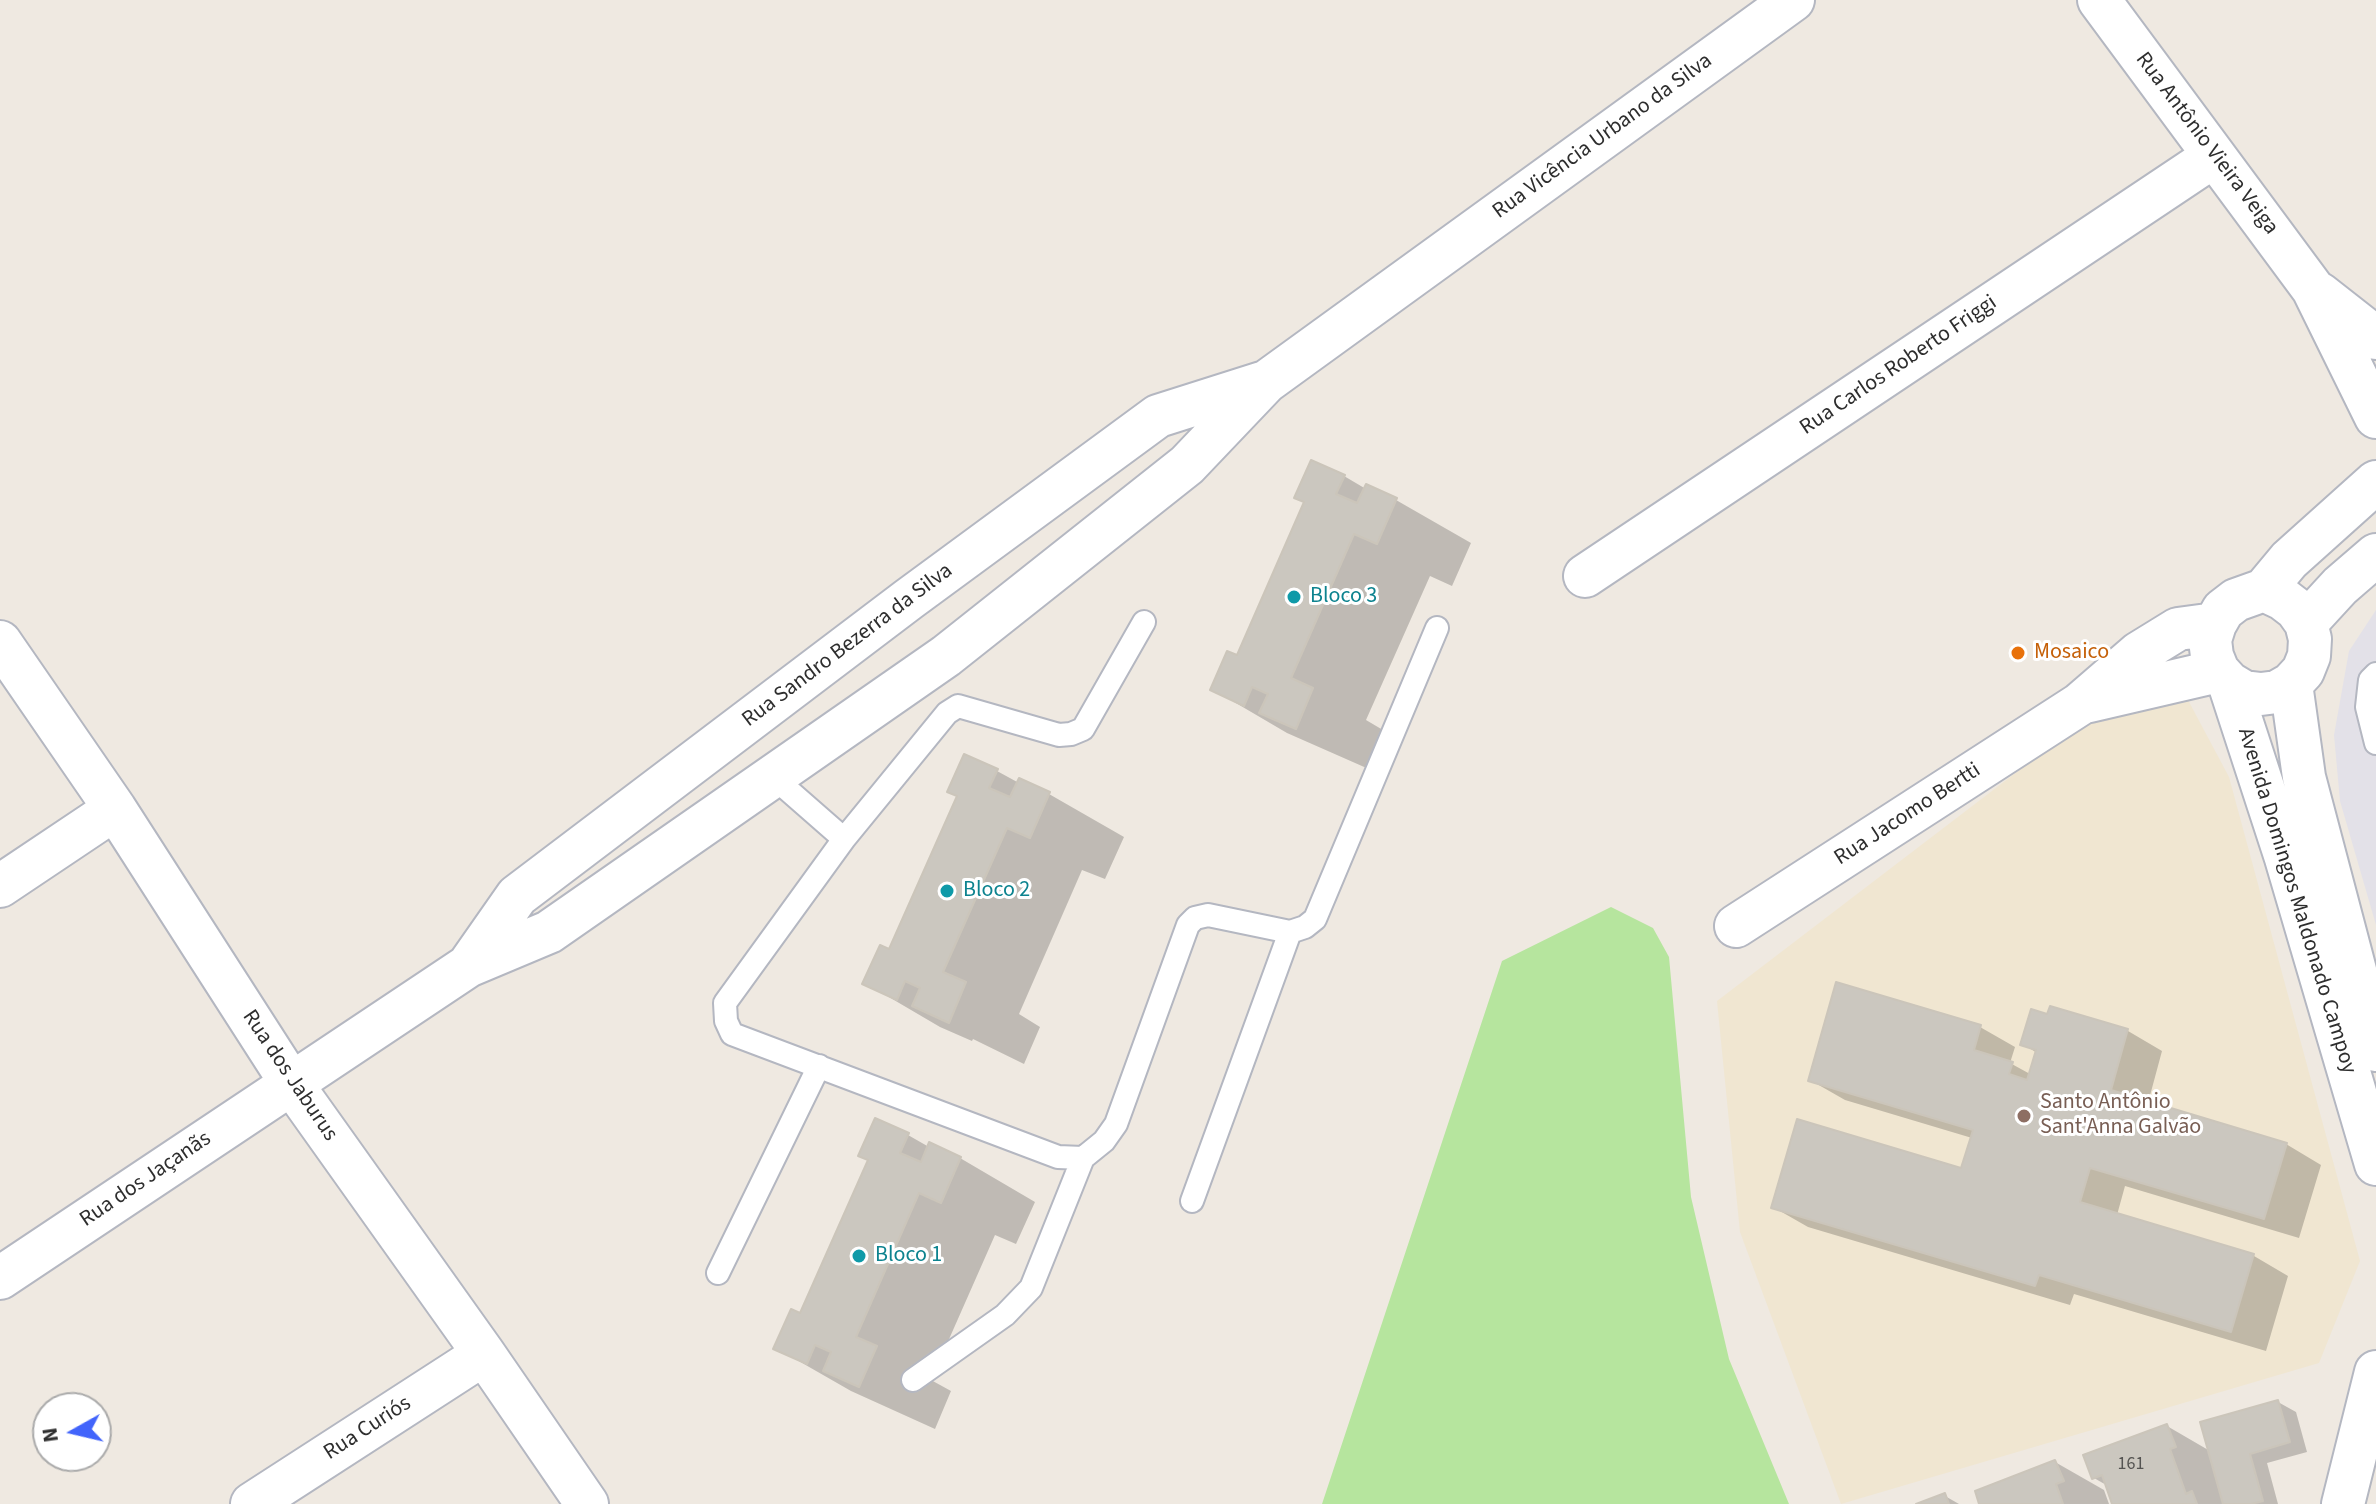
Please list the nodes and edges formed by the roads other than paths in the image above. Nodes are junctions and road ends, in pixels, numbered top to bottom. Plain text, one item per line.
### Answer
1 (1793, 0) edge
2 (2099, 0) edge
3 (2214, 156) junction
4 (1412, 274) joint
5 (2313, 289) junction
6 (2376, 338) edge
7 (1266, 382) junction
8 (2376, 417) edge
9 (2376, 482) edge
10 (1024, 515) junction
11 (2376, 555) edge
12 (1061, 565) junction
13 (1585, 576) dead end
14 (2264, 590) junction
15 (1144, 622) dead end
16 (2306, 623) junction
17 (2215, 624) junction
18 (1437, 628) dead end
19 (0, 642) edge
20 (2376, 674) edge
21 (2223, 677) junction
22 (2291, 684) junction
23 (2080, 704) junction
24 (2376, 743) edge
25 (772, 776) junction
26 (649, 796) junction
27 (115, 809) junction
28 (844, 839) junction
29 (678, 842) junction
30 (0, 886) edge
31 (1736, 926) dead end
32 (1290, 932) junction
33 (468, 966) junction
34 (2376, 1050) edge
35 (819, 1066) junction
36 (291, 1083) junction
37 (1083, 1158) junction
38 (2376, 1164) edge
39 (1192, 1201) dead end
40 (718, 1273) dead end
41 (0, 1278) edge
42 (484, 1354) junction
43 (2376, 1372) edge
44 (913, 1380) dead end
45 (252, 1504) edge
46 (587, 1504) edge
47 (2343, 1504) edge

1 - 4 street, Rua Vicência Urbano da Silva
2 - 3 street, Rua Antônio Vieira Veiga
3 - 5 street, Rua Antônio Vieira Veiga
3 - 13 street, Rua Carlos Roberto Friggi
4 - 7 street, Rua Sandro Bezerra da Silva
5 - 6 street, Rua Antônio Vieira Veiga
5 - 8 street, Rua Antônio Vieira Veiga
7 - 10 street, Rua Sandro Bezerra da Silva
7 - 12 street, Rua Sandro Bezerra da Silva
9 - 14 street
10 - 12 street
10 - 26 street, Rua Sandro Bezerra da Silva
11 - 16 street
12 - 25 street, Rua Sandro Bezerra da Silva
14 - 16 street
14 - 17 street
15 - 28 lane
16 - 22 street
17 - 21 street
17 - 23 street, Rua Jacomo Bertti
18 - 32 lane
19 - 27 street, Rua dos Jaburus
20 - 24 lane
21 - 22 street
21 - 23 street, Rua Jacomo Bertti
21 - 38 street, Avenida Domingos Maldonado Campoy
22 - 34 street, Avenida Domingos Maldonado Campoy
23 - 31 street, Rua Jacomo Bertti
25 - 28 lane
25 - 29 street, Rua Sandro Bezerra da Silva
26 - 29 street
26 - 33 street, Rua Sandro Bezerra da Silva
27 - 30 street
27 - 36 street, Rua dos Jaburus
28 - 35 lane
29 - 33 street, Rua Sandro Bezerra da Silva
32 - 37 lane
32 - 39 lane
33 - 36 street, Rua Sandro Bezerra da Silva
35 - 37 lane
35 - 40 lane
36 - 41 street, Rua dos Jaçanãs
36 - 42 street, Rua dos Jaburus
37 - 44 lane
42 - 45 street, Rua Curiós
42 - 46 street, Rua dos Jaburus
43 - 47 street

